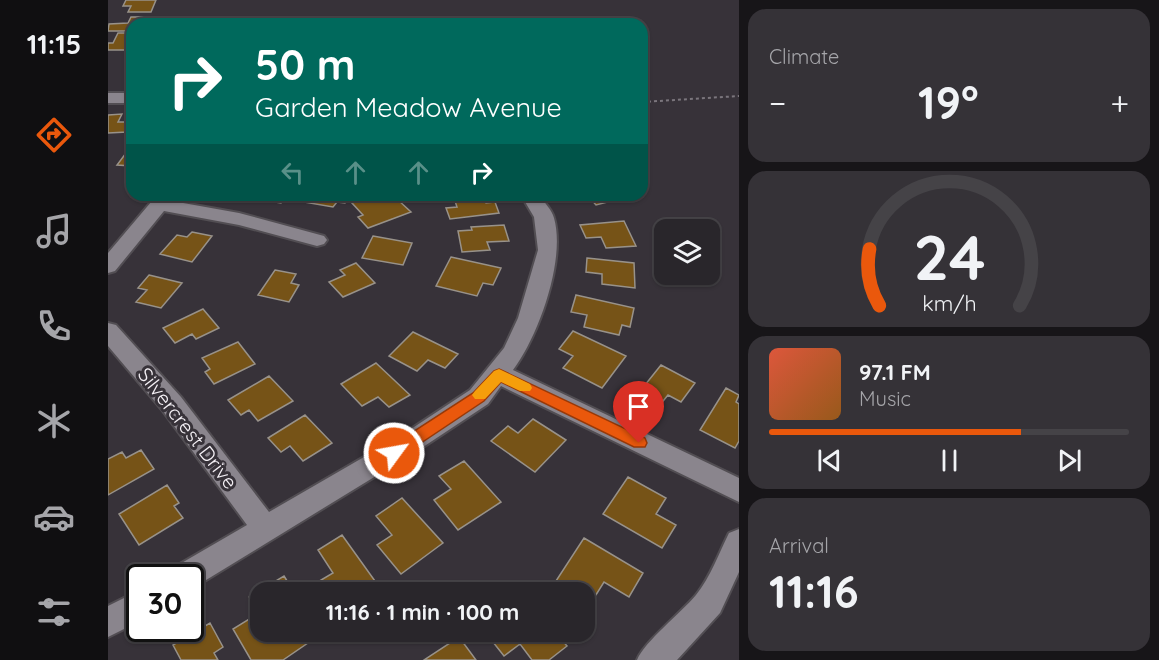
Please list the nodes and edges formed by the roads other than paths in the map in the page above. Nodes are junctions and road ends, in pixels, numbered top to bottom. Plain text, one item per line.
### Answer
1 (108, 98) edge
2 (126, 98) edge
3 (162, 201) edge
4 (166, 201) edge
5 (534, 201) edge
6 (317, 240) dead end
7 (108, 266) edge
8 (108, 330) edge
9 (499, 374) junction
10 (739, 491) edge
11 (265, 528) junction
12 (739, 542) edge
13 (204, 565) edge
14 (126, 612) edge
15 (108, 622) edge
16 (654, 660) edge

1 - 2 street
3 - 7 street
4 - 6 street
5 - 9 street
8 - 11 street, Silvercrest Drive
9 - 10 street
9 - 11 street
11 - 13 street
12 - 16 street
14 - 15 street

